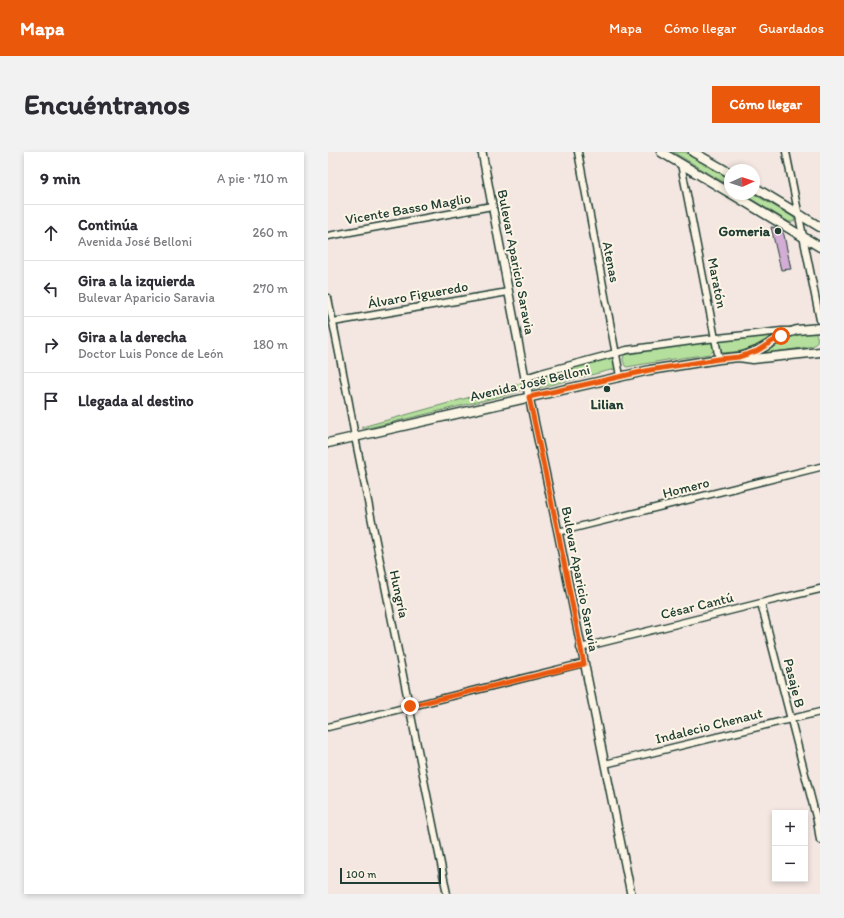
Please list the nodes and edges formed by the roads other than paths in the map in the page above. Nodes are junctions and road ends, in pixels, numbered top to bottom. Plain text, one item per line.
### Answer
1 (482, 152) edge
2 (578, 152) edge
3 (661, 152) edge
4 (693, 152) edge
5 (786, 152) edge
6 (681, 164) junction
7 (724, 170) edge
8 (724, 190) edge
9 (760, 191) edge
10 (741, 200) edge
11 (492, 206) junction
12 (798, 213) junction
13 (820, 227) edge
14 (328, 236) edge
15 (803, 236) junction
16 (820, 247) edge
17 (508, 292) junction
18 (328, 298) edge
19 (820, 320) edge
20 (333, 322) junction
21 (820, 328) edge
22 (794, 331) junction
23 (715, 338) junction
24 (616, 352) junction
25 (820, 352) edge
26 (739, 357) junction
27 (719, 359) junction
28 (620, 376) junction
29 (525, 378) junction
30 (529, 397) junction
31 (355, 437) junction
32 (328, 443) edge
33 (820, 467) edge
34 (558, 532) junction
35 (820, 589) edge
36 (762, 603) junction
37 (580, 648) junction
38 (584, 664) junction
39 (410, 706) junction
40 (820, 712) edge
41 (790, 719) junction
42 (328, 726) edge
43 (605, 764) junction
44 (820, 840) edge
45 (447, 894) edge
46 (631, 894) edge

1 - 11 street, Bulevar Aparicio Saravia
2 - 24 street, Atenas
3 - 6 main road
4 - 7 main road
5 - 12 street
6 - 8 main road
6 - 23 street, Maratón
9 - 12 main road
10 - 15 main road
11 - 14 street, Vicente Basso Maglio
11 - 17 street, Bulevar Aparicio Saravia
12 - 13 main road
12 - 15 street
15 - 16 main road
15 - 19 street
17 - 20 street, Álvaro Figueredo
17 - 29 street, Bulevar Aparicio Saravia
18 - 20 street, Hungría
20 - 31 street, Hungría
21 - 22 main road, Avenida José Belloni
22 - 23 street, Avenida José Belloni
22 - 26 main road, Avenida José Belloni
23 - 24 street, Avenida José Belloni
23 - 27 street, Maratón
24 - 28 street, Atenas
24 - 29 street, Avenida José Belloni
25 - 26 main road, Avenida José Belloni
26 - 27 main road, Avenida José Belloni
27 - 28 main road, Avenida José Belloni
28 - 30 main road, Avenida José Belloni
29 - 30 street, Bulevar Aparicio Saravia
30 - 31 main road, Avenida José Belloni
30 - 34 street, Bulevar Aparicio Saravia
31 - 32 main road, Avenida José Belloni
31 - 39 street, Hungría
33 - 34 street, Homero
34 - 37 street, Bulevar Aparicio Saravia
35 - 36 street, César Cantú
36 - 37 street, César Cantú
36 - 41 street, Pasaje B
37 - 38 street, Bulevar Aparicio Saravia
38 - 39 street
38 - 43 street, Bulevar Aparicio Saravia
39 - 42 street
39 - 45 street, Hungría
40 - 41 street, Indalecio Chenaut
41 - 43 street, Indalecio Chenaut
41 - 44 street, Pasaje B
43 - 46 street, Bulevar Aparicio Saravia

